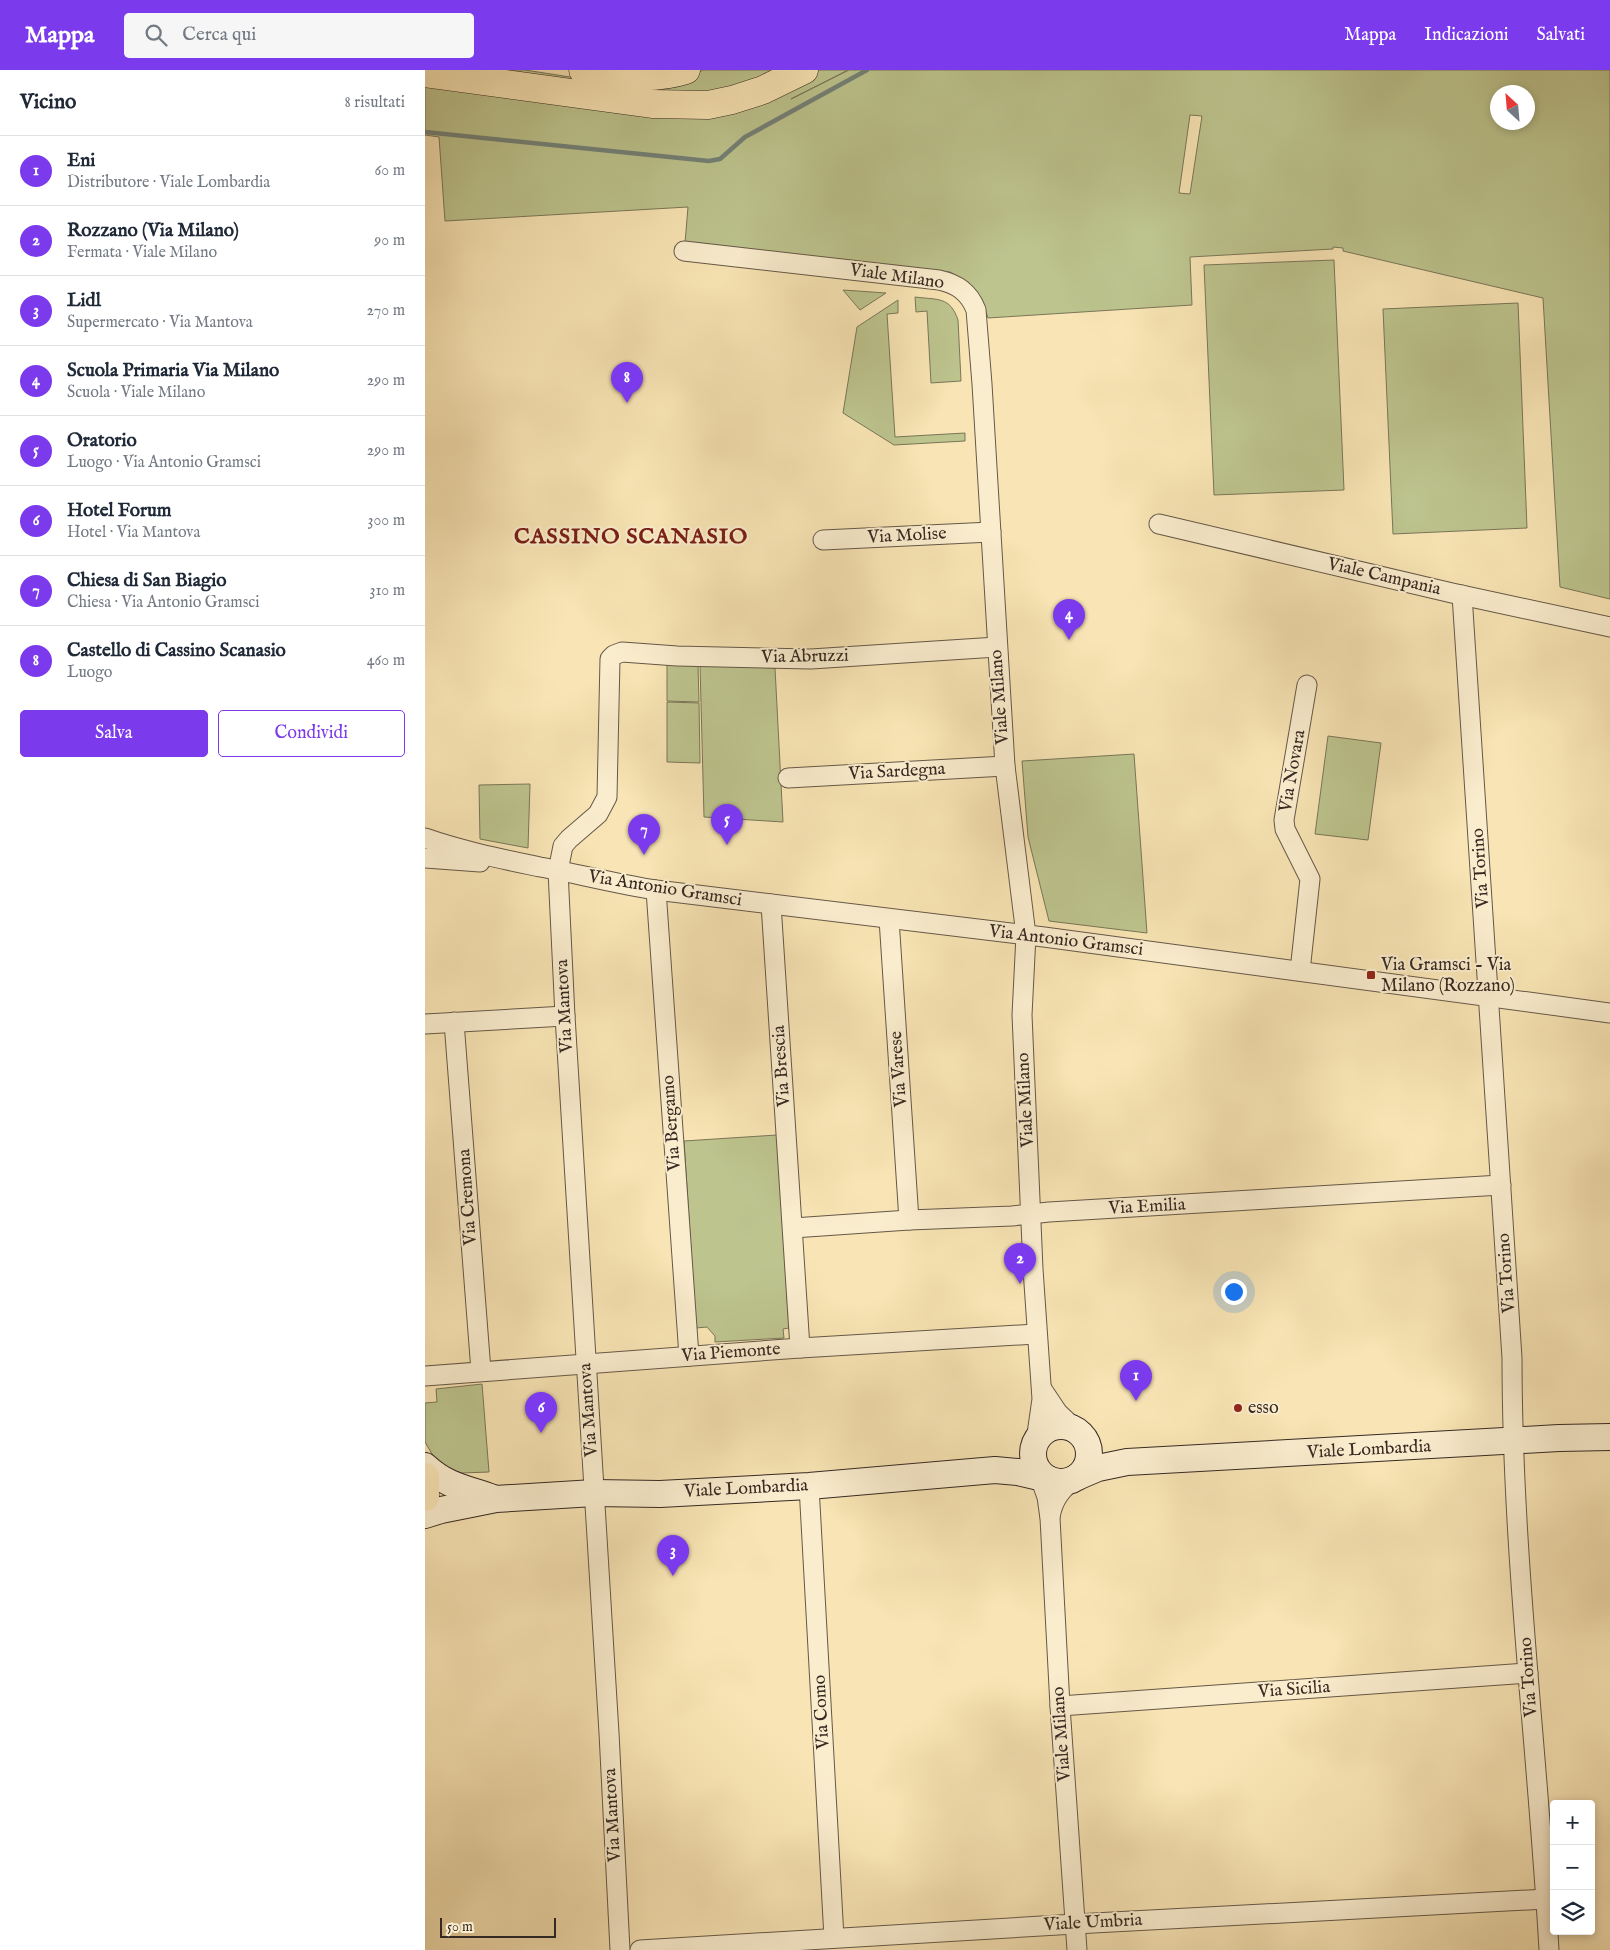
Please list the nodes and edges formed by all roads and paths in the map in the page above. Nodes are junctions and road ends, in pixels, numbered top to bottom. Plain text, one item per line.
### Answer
1 (583, 70) edge
2 (686, 70) edge
3 (804, 70) edge
4 (425, 73) edge
5 (684, 251) dead end
6 (1159, 524) dead end
7 (991, 532) junction
8 (823, 540) dead end
9 (1463, 595) junction
10 (1610, 627) edge
11 (997, 646) junction
12 (614, 655) joint
13 (1307, 685) dead end
14 (1005, 766) junction
15 (788, 778) dead end
16 (425, 838) edge
17 (425, 858) edge
18 (524, 864) junction
19 (558, 871) junction
20 (656, 890) junction
21 (771, 904) junction
22 (889, 918) junction
23 (1026, 935) junction
24 (1300, 971) junction
25 (1488, 996) junction
26 (1610, 1012) edge
27 (565, 1016) junction
28 (455, 1022) junction
29 (425, 1024) edge
30 (1501, 1185) junction
31 (1030, 1214) junction
32 (909, 1220) junction
33 (793, 1228) junction
34 (1036, 1334) junction
35 (800, 1348) junction
36 (689, 1356) junction
37 (586, 1363) junction
38 (481, 1371) junction
39 (425, 1376) edge
40 (1042, 1389) junction
41 (1079, 1432) junction
42 (1610, 1437) edge
43 (1036, 1441) junction
44 (1513, 1442) junction
45 (1127, 1462) junction
46 (425, 1466) edge
47 (995, 1470) junction
48 (1041, 1474) junction
49 (425, 1476) edge
50 (1077, 1477) junction
51 (809, 1486) junction
52 (594, 1493) junction
53 (425, 1497) edge
54 (496, 1499) junction
55 (425, 1515) edge
56 (1050, 1518) junction
57 (1528, 1673) junction
58 (1060, 1706) junction
59 (1546, 1898) junction
60 (1075, 1924) junction
61 (835, 1938) junction
62 (620, 1950) edge
63 (640, 1950) edge
64 (1077, 1950) edge
65 (1549, 1950) edge

1 - 2 main road
3 - 4 main road
5 - 7 street, Viale Milano
6 - 9 street, Viale Campania
7 - 8 street, Via Molise
7 - 11 street, Viale Milano
9 - 10 street, Viale Campania
9 - 25 street, Via Torino
11 - 12 street, Via Abruzzi
11 - 14 street, Viale Milano
12 - 19 street, Via Mantova
13 - 24 street, Via Novara
14 - 15 street, Via Sardegna
14 - 23 street, Viale Milano
16 - 18 street, Via Antonio Gramsci
17 - 18 street, Via Antonio Gramsci
18 - 19 street, Via Antonio Gramsci
19 - 20 street, Via Antonio Gramsci
19 - 27 street, Via Mantova
20 - 21 street, Via Antonio Gramsci
20 - 36 street, Via Bergamo
21 - 22 street, Via Antonio Gramsci
21 - 33 street, Via Brescia
22 - 23 street, Via Antonio Gramsci
22 - 32 street, Via Varese
23 - 24 street, Via Antonio Gramsci
23 - 31 street, Viale Milano
24 - 25 street, Via Antonio Gramsci
25 - 26 street, Via Antonio Gramsci
25 - 30 street, Via Torino
27 - 28 street
27 - 37 street, Via Mantova
28 - 29 street
28 - 38 street, Via Cremona
30 - 31 street, Via Emilia
30 - 44 street, Via Torino
31 - 32 street, Via Emilia
31 - 34 street, Viale Milano
32 - 33 street, Via Emilia
33 - 35 street, Via Brescia
34 - 35 street, Via Piemonte
34 - 40 street, Viale Milano
35 - 36 street, Via Piemonte
36 - 37 street, Via Piemonte
37 - 38 street, Via Piemonte
37 - 52 street, Via Mantova
38 - 39 street, Via Piemonte
40 - 41 street, Viale Milano
40 - 43 street, Viale Milano
41 - 43 street
41 - 45 street, Viale Lombardia
41 - 50 street
42 - 44 street, Viale Lombardia
43 - 47 street, Viale Lombardia
43 - 48 street
44 - 45 street, Viale Lombardia
44 - 57 street, Via Torino
45 - 50 street, Viale Lombardia
46 - 54 street, Viale Lombardia
47 - 48 street, Viale Lombardia
47 - 51 street, Viale Lombardia
48 - 50 street
48 - 56 street, Viale Milano
49 - 53 main road
50 - 56 street
51 - 52 street, Viale Lombardia
51 - 61 street, Via Como
52 - 54 street, Viale Lombardia
52 - 62 street, Via Mantova
54 - 55 street, Viale Lombardia
56 - 58 street, Viale Milano
57 - 58 street, Via Sicilia
57 - 59 street, Via Torino
58 - 60 street, Viale Milano
59 - 60 street, Viale Umbria
59 - 65 street, Via Torino
60 - 61 street, Viale Umbria
60 - 64 street, Viale Milano
61 - 63 street, Viale Umbria

